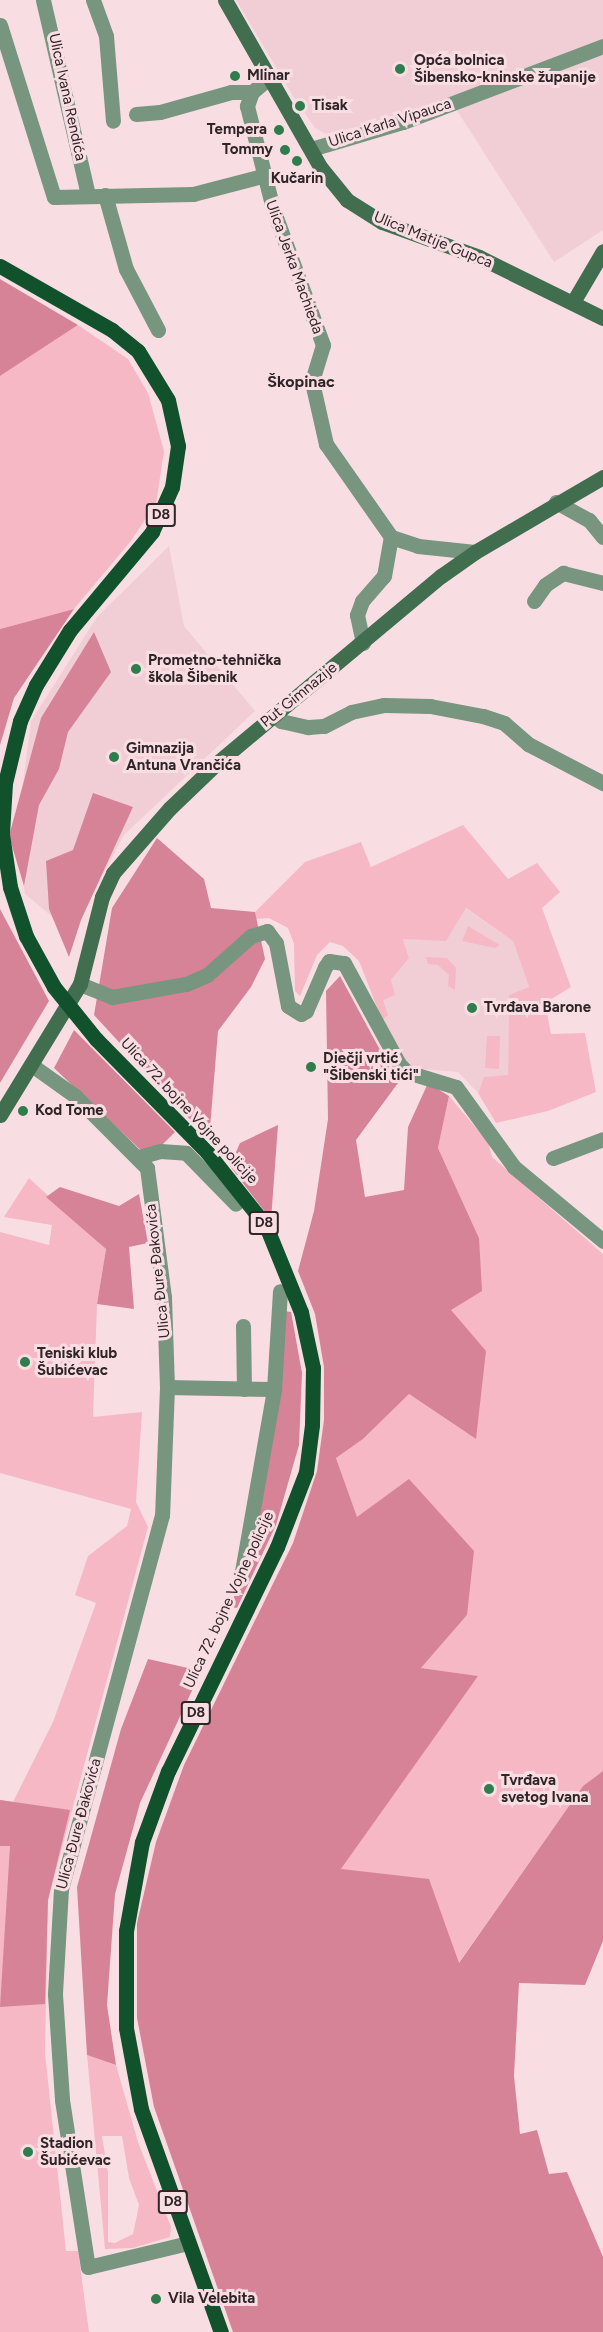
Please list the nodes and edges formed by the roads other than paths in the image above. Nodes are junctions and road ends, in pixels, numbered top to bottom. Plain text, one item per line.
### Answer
1 (43, 0) edge
2 (93, 0) edge
3 (225, 0) edge
4 (0, 26) edge
5 (603, 46) edge
6 (270, 77) junction
7 (252, 92) junction
8 (136, 114) dead end
9 (113, 121) dead end
10 (311, 148) junction
11 (262, 176) junction
12 (88, 195) junction
13 (105, 195) junction
14 (603, 251) edge
15 (0, 266) edge
16 (573, 302) junction
17 (603, 318) edge
18 (158, 330) dead end
19 (603, 477) edge
20 (556, 502) junction
21 (391, 537) junction
22 (603, 537) edge
23 (475, 552) junction
24 (603, 583) edge
25 (534, 601) dead end
26 (363, 643) junction
27 (274, 716) junction
28 (603, 783) edge
29 (80, 984) junction
30 (33, 1066) junction
31 (0, 1115) edge
32 (603, 1138) edge
33 (139, 1157) junction
34 (553, 1158) dead end
35 (236, 1204) dead end
36 (603, 1241) edge
37 (280, 1291) dead end
38 (243, 1326) dead end
39 (167, 1387) junction
40 (244, 1389) junction
41 (274, 1389) junction
42 (241, 1577) dead end
43 (188, 2243) junction
44 (221, 2332) edge

1 - 12 street, Ulica Ivana Rendića
2 - 9 street
3 - 6 street, Ulica Matije Gupca
4 - 12 street
5 - 10 street, Ulica Karla Vipauca
6 - 7 street
6 - 10 street, Ulica Matije Gupca
7 - 8 street
7 - 11 street, Ulica Jerka Machieda
10 - 16 street, Ulica Matije Gupca
11 - 13 street
11 - 21 street, Ulica Jerka Machieda
12 - 13 street
13 - 18 street
14 - 16 street
15 - 43 main road, Ulica 72. bojne Vojne policije / D8, bridge
16 - 17 street, Ulica Matije Gupca
19 - 20 street, Put Gimnazije
20 - 22 street
20 - 23 street, Put Gimnazije
21 - 23 street
21 - 26 street
23 - 26 street, Put Gimnazije
24 - 25 street
26 - 27 street, Put Gimnazije
27 - 28 street
27 - 29 street, Put Gimnazije
29 - 30 street, Put Gimnazije
29 - 36 street
30 - 31 street, Put Gimnazije
30 - 33 street, Ulica Đure Đakovića
32 - 34 street
33 - 35 street
33 - 39 street, Ulica Đure Đakovića
37 - 41 street
38 - 40 street
39 - 40 street
39 - 43 street, Ulica Đure Đakovića
40 - 41 street
41 - 42 street
43 - 44 main road, Ulica 72. bojne Vojne policije / D8

